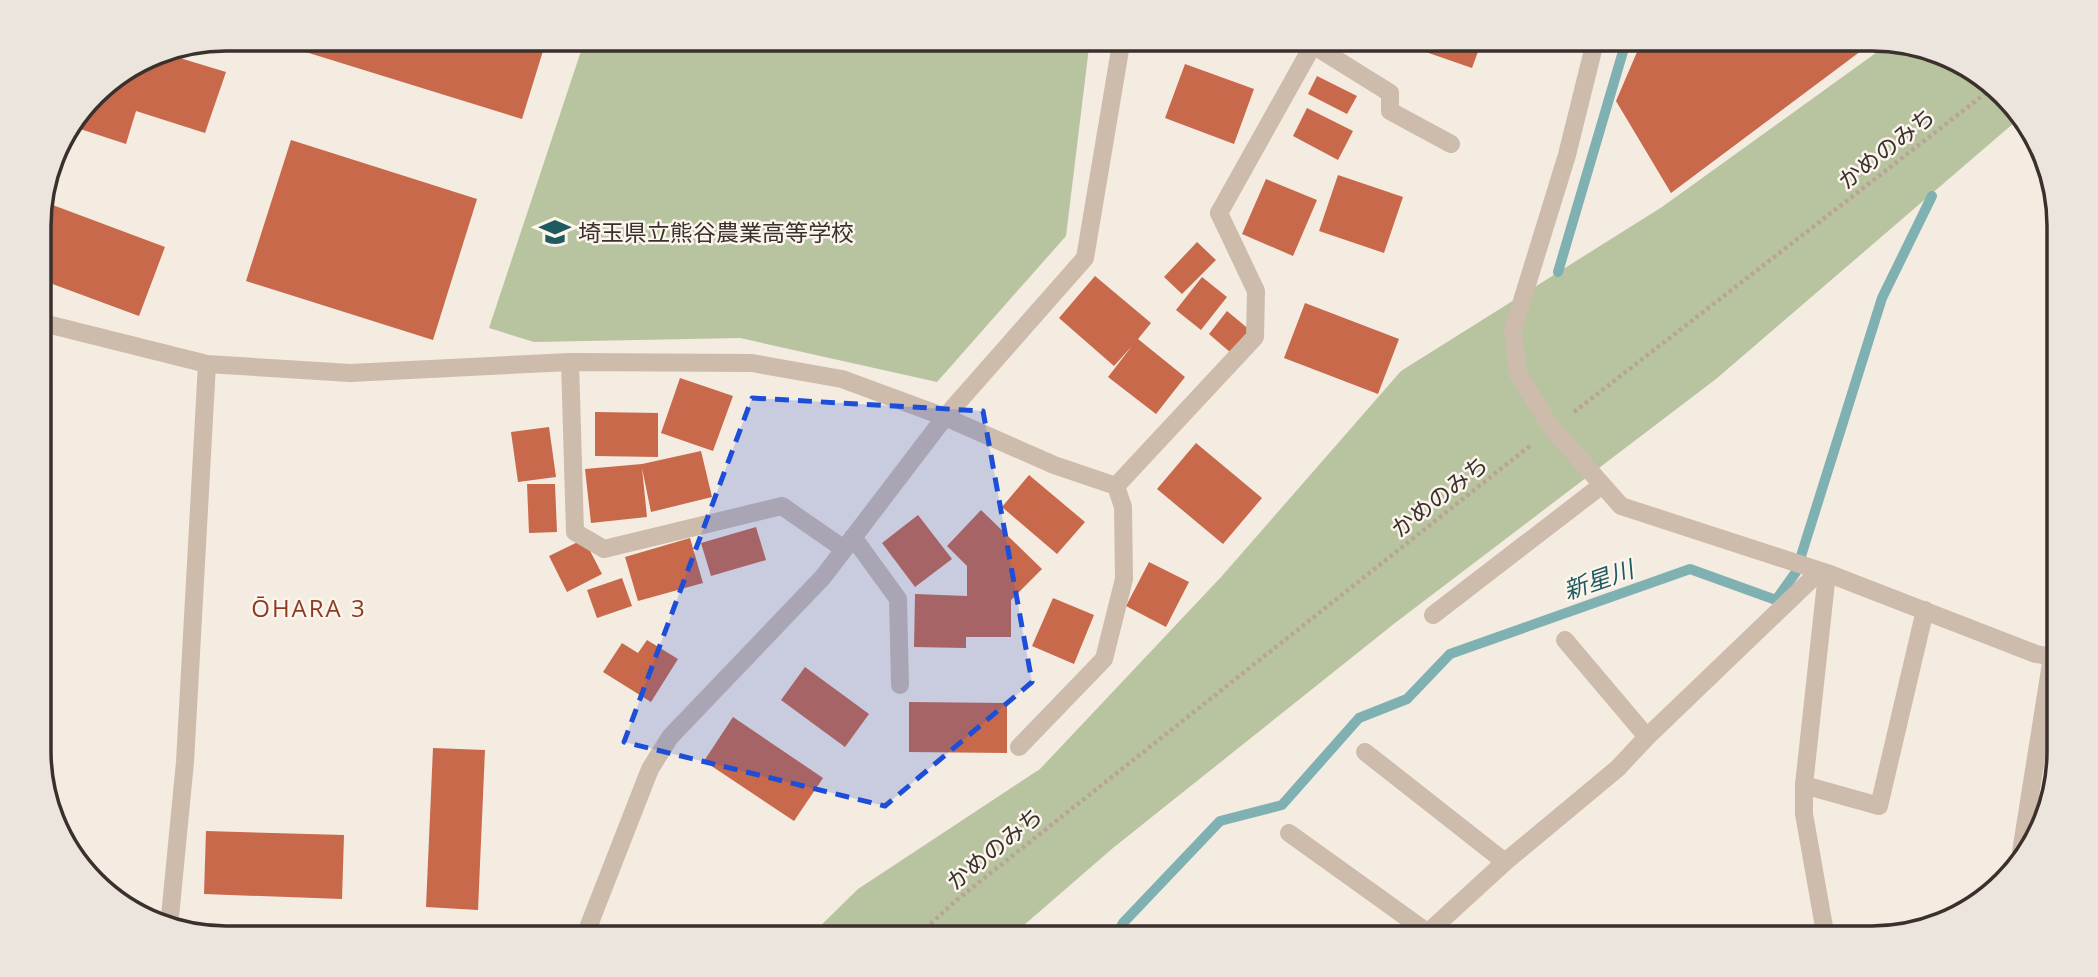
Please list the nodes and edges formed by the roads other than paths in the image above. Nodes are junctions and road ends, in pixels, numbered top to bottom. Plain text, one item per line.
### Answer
1 (1120, 51) edge
2 (1306, 51) edge
3 (1325, 51) edge
4 (1593, 51) edge
5 (1451, 144) dead end
6 (51, 325) edge
7 (570, 362) junction
8 (207, 364) junction
9 (945, 417) junction
10 (1602, 485) junction
11 (1116, 486) junction
12 (849, 543) junction
13 (1824, 572) junction
14 (1925, 610) junction
15 (1433, 615) dead end
16 (1565, 640) dead end
17 (2047, 656) edge
18 (900, 685) dead end
19 (2047, 708) edge
20 (1647, 737) junction
21 (1018, 747) dead end
22 (1366, 751) dead end
23 (1804, 785) junction
24 (1289, 833) dead end
25 (2023, 840) edge
26 (1505, 862) junction
27 (170, 917) edge
28 (589, 926) edge
29 (1413, 926) edge
30 (1435, 926) edge
31 (1824, 926) edge

1 - 9 street
2 - 11 street
3 - 5 street
4 - 10 street
6 - 8 street
7 - 8 street
7 - 9 street
7 - 12 street
8 - 27 street
9 - 11 street
9 - 12 street
10 - 13 street
10 - 15 street
11 - 21 street
12 - 18 street
12 - 28 street
13 - 14 street
13 - 20 street
13 - 23 street
14 - 17 street
14 - 23 street
16 - 20 street
19 - 25 street
20 - 26 street
22 - 26 street
23 - 31 street
24 - 29 street
26 - 30 street

